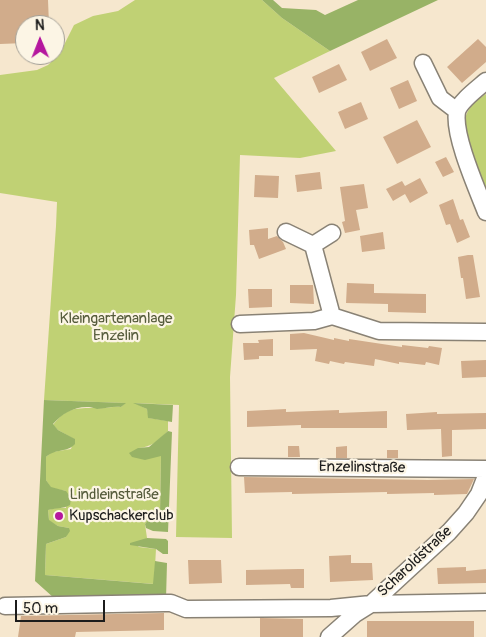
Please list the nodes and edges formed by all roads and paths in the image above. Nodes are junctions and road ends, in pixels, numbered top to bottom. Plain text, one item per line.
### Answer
1 (423, 63) dead end
2 (486, 81) edge
3 (457, 111) junction
4 (486, 212) edge
5 (286, 232) dead end
6 (332, 233) dead end
7 (313, 245) junction
8 (332, 316) junction
9 (240, 324) dead end
10 (486, 332) edge
11 (239, 466) dead end
12 (486, 469) edge
13 (486, 476) edge
14 (486, 602) edge
15 (371, 604) junction
16 (5, 606) dead end
17 (329, 637) edge

1 - 3 street
2 - 3 street
3 - 4 street
5 - 7 street
6 - 7 street
7 - 8 street
8 - 9 street
8 - 10 street
11 - 12 street, Enzelinstraße
13 - 15 street, Scharoldstraße
14 - 15 street
15 - 16 street
15 - 17 street, Scharoldstraße

